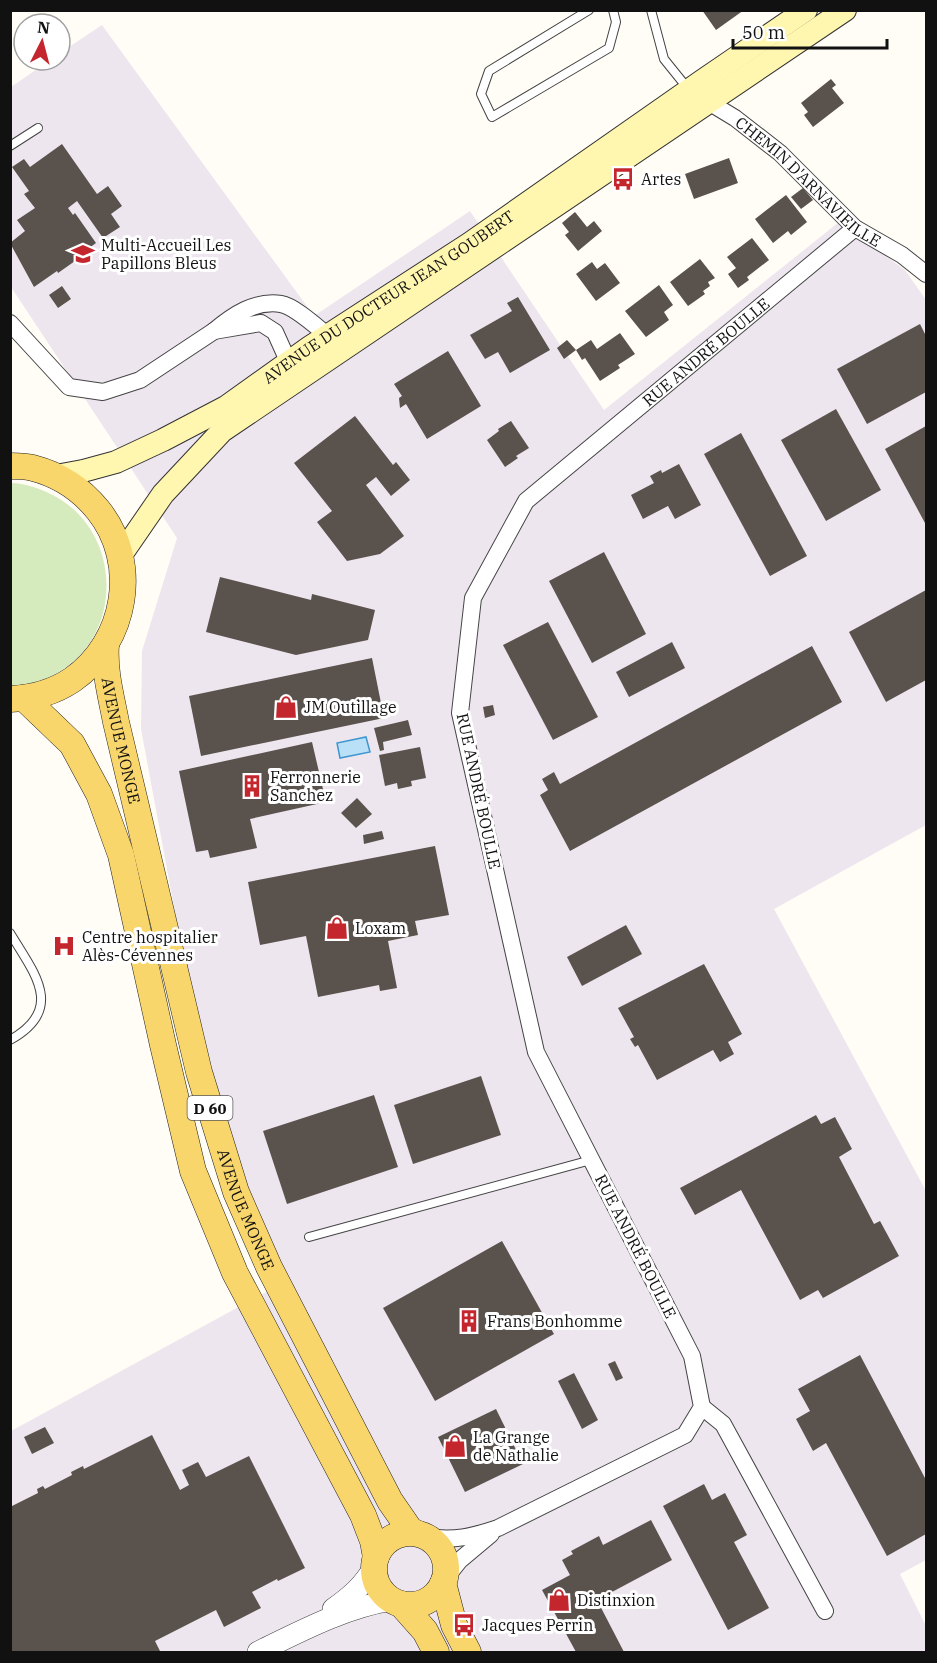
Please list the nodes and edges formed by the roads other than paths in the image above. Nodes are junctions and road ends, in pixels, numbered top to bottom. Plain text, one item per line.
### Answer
1 (589, 10) edge
2 (613, 10) edge
3 (651, 10) edge
4 (806, 10) edge
5 (845, 10) edge
6 (695, 85) junction
7 (711, 102) junction
8 (38, 128) dead end
9 (10, 146) edge
10 (855, 228) junction
11 (927, 274) edge
12 (10, 323) edge
13 (214, 331) junction
14 (327, 335) junction
15 (293, 371) junction
16 (10, 454) edge
17 (21, 467) edge
18 (56, 476) junction
19 (121, 555) junction
20 (106, 644) junction
21 (17, 699) edge
22 (10, 933) edge
23 (10, 1040) edge
24 (591, 1160) junction
25 (309, 1237) dead end
26 (702, 1407) junction
27 (498, 1528) junction
28 (421, 1535) junction
29 (375, 1562) junction
30 (444, 1581) junction
31 (396, 1602) junction
32 (825, 1611) dead end
33 (309, 1627) junction
34 (258, 1653) edge
35 (436, 1653) edge
36 (468, 1653) edge

1 - 2 lane
3 - 6 lane
4 - 6 main road, AVENUE DU DOCTEUR JEAN GOUBERT
5 - 7 main road, AVENUE DU DOCTEUR JEAN GOUBERT
6 - 7 street, CHEMIN D'ARNAVIEILLE
6 - 14 main road, AVENUE DU DOCTEUR JEAN GOUBERT
7 - 10 street, CHEMIN D'ARNAVIEILLE
7 - 15 main road, AVENUE DU DOCTEUR JEAN GOUBERT
8 - 9 lane
10 - 11 street, CHEMIN D'ARNAVIEILLE
10 - 24 street, RUE ANDRÉ BOULLE
12 - 13 street
13 - 14 street
13 - 15 street
14 - 15 main road, AVENUE DU DOCTEUR JEAN GOUBERT
15 - 18 main road, AVENUE DU DOCTEUR JEAN GOUBERT
15 - 19 main road, AVENUE DU DOCTEUR JEAN GOUBERT
16 - 17 main road
17 - 18 main road
18 - 19 main road
19 - 20 main road
20 - 21 main road
20 - 28 main road, AVENUE MONGE / D 60
21 - 29 main road, AVENUE MONGE / D 60
22 - 23 lane
24 - 25 lane
24 - 26 street, RUE ANDRÉ BOULLE
26 - 27 street
26 - 32 street
27 - 28 street
27 - 30 street
28 - 29 main road
28 - 30 main road
29 - 31 main road
29 - 33 street
30 - 31 main road
30 - 36 main road
31 - 33 street
31 - 35 main road
33 - 34 street

